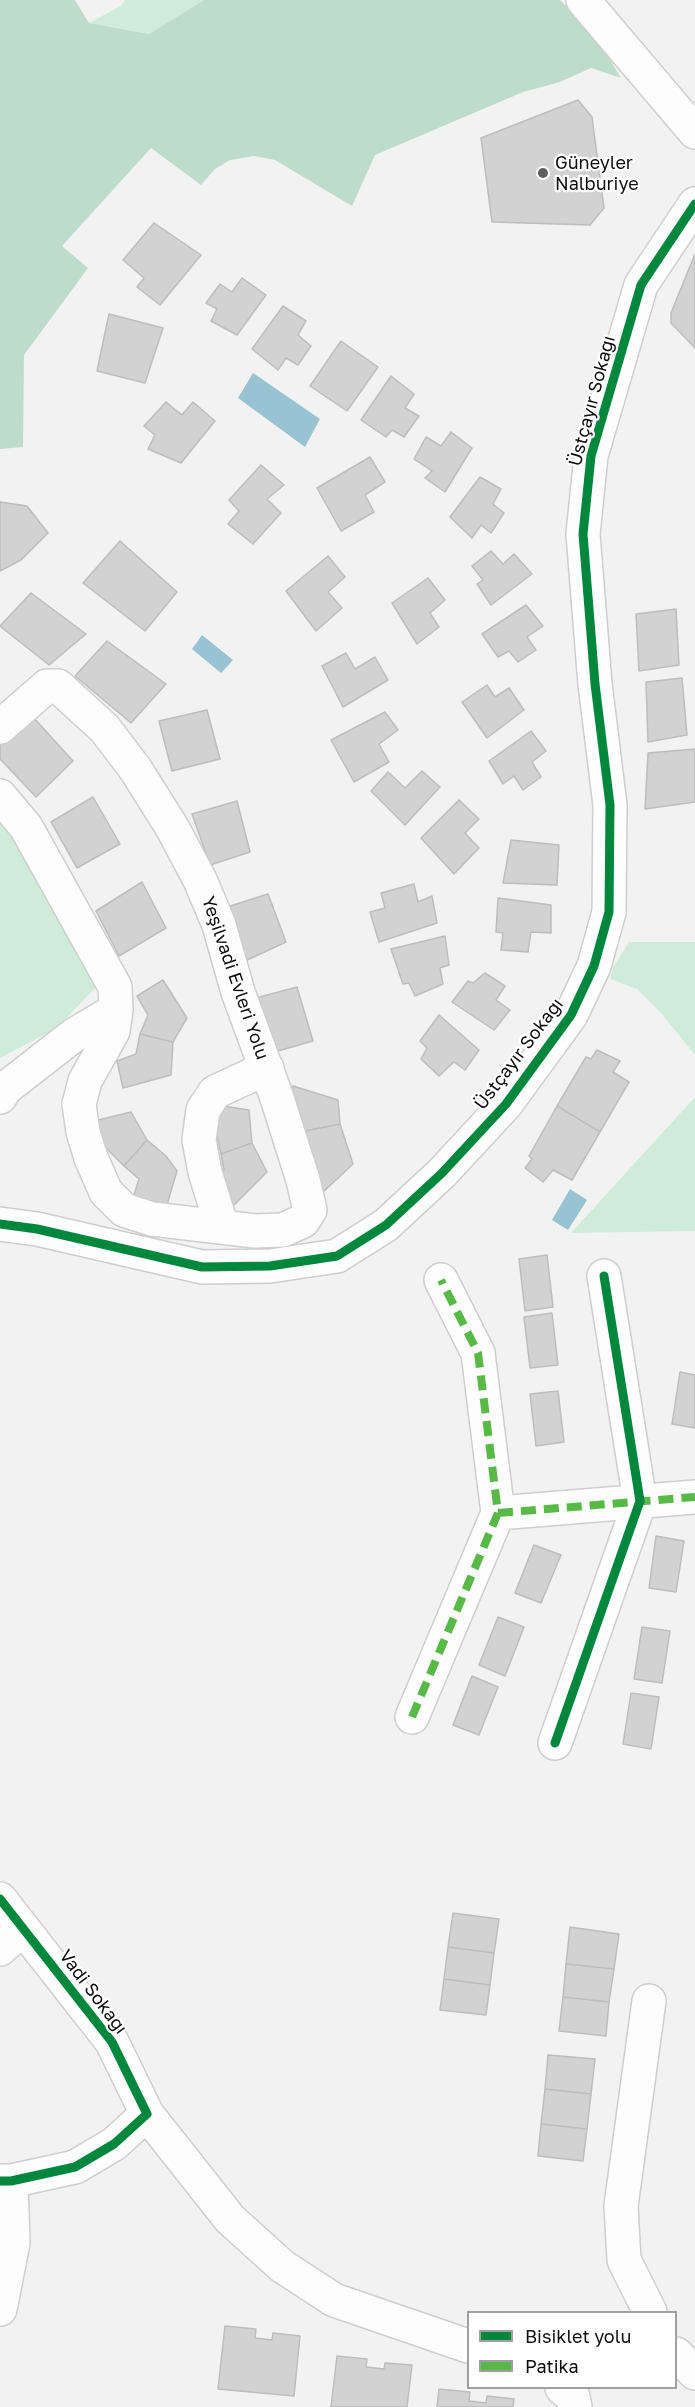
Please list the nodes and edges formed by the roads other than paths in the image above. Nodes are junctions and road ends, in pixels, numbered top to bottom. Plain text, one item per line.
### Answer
1 (583, 0) edge
2 (695, 132) edge
3 (695, 204) edge
4 (0, 728) edge
5 (0, 796) edge
6 (116, 1011) junction
7 (267, 1068) junction
8 (0, 1097) edge
9 (0, 1224) edge
10 (222, 1227) junction
11 (604, 1276) dead end
12 (441, 1280) dead end
13 (695, 1497) edge
14 (640, 1501) junction
15 (498, 1513) junction
16 (412, 1717) dead end
17 (555, 1743) dead end
18 (0, 1899) edge
19 (12, 1939) edge
20 (649, 2001) dead end
21 (147, 2114) junction
22 (5, 2181) edge
23 (0, 2308) edge
24 (649, 2311) edge
25 (467, 2346) edge
26 (677, 2356) edge
27 (695, 2373) edge

1 - 2 street
3 - 9 street, Üstçayır Sokağı
4 - 7 street, Yeşilvadi Evleri Yolu
5 - 6 street, Yeşilvadi Evleri Yolu
6 - 8 street
6 - 10 street, Yeşilvadi Evleri Yolu
7 - 10 street, Yeşilvadi Evleri Yolu
7 - 10 street, Yeşilvadi Evleri Yolu
11 - 14 street
12 - 15 street
13 - 14 street
14 - 15 street
14 - 17 street
15 - 16 street
18 - 19 street, Vadi Sokağı
19 - 21 street, Vadi Sokağı
20 - 24 street
21 - 22 street
21 - 25 street, Vadi Sokağı
22 - 23 street
26 - 27 street

